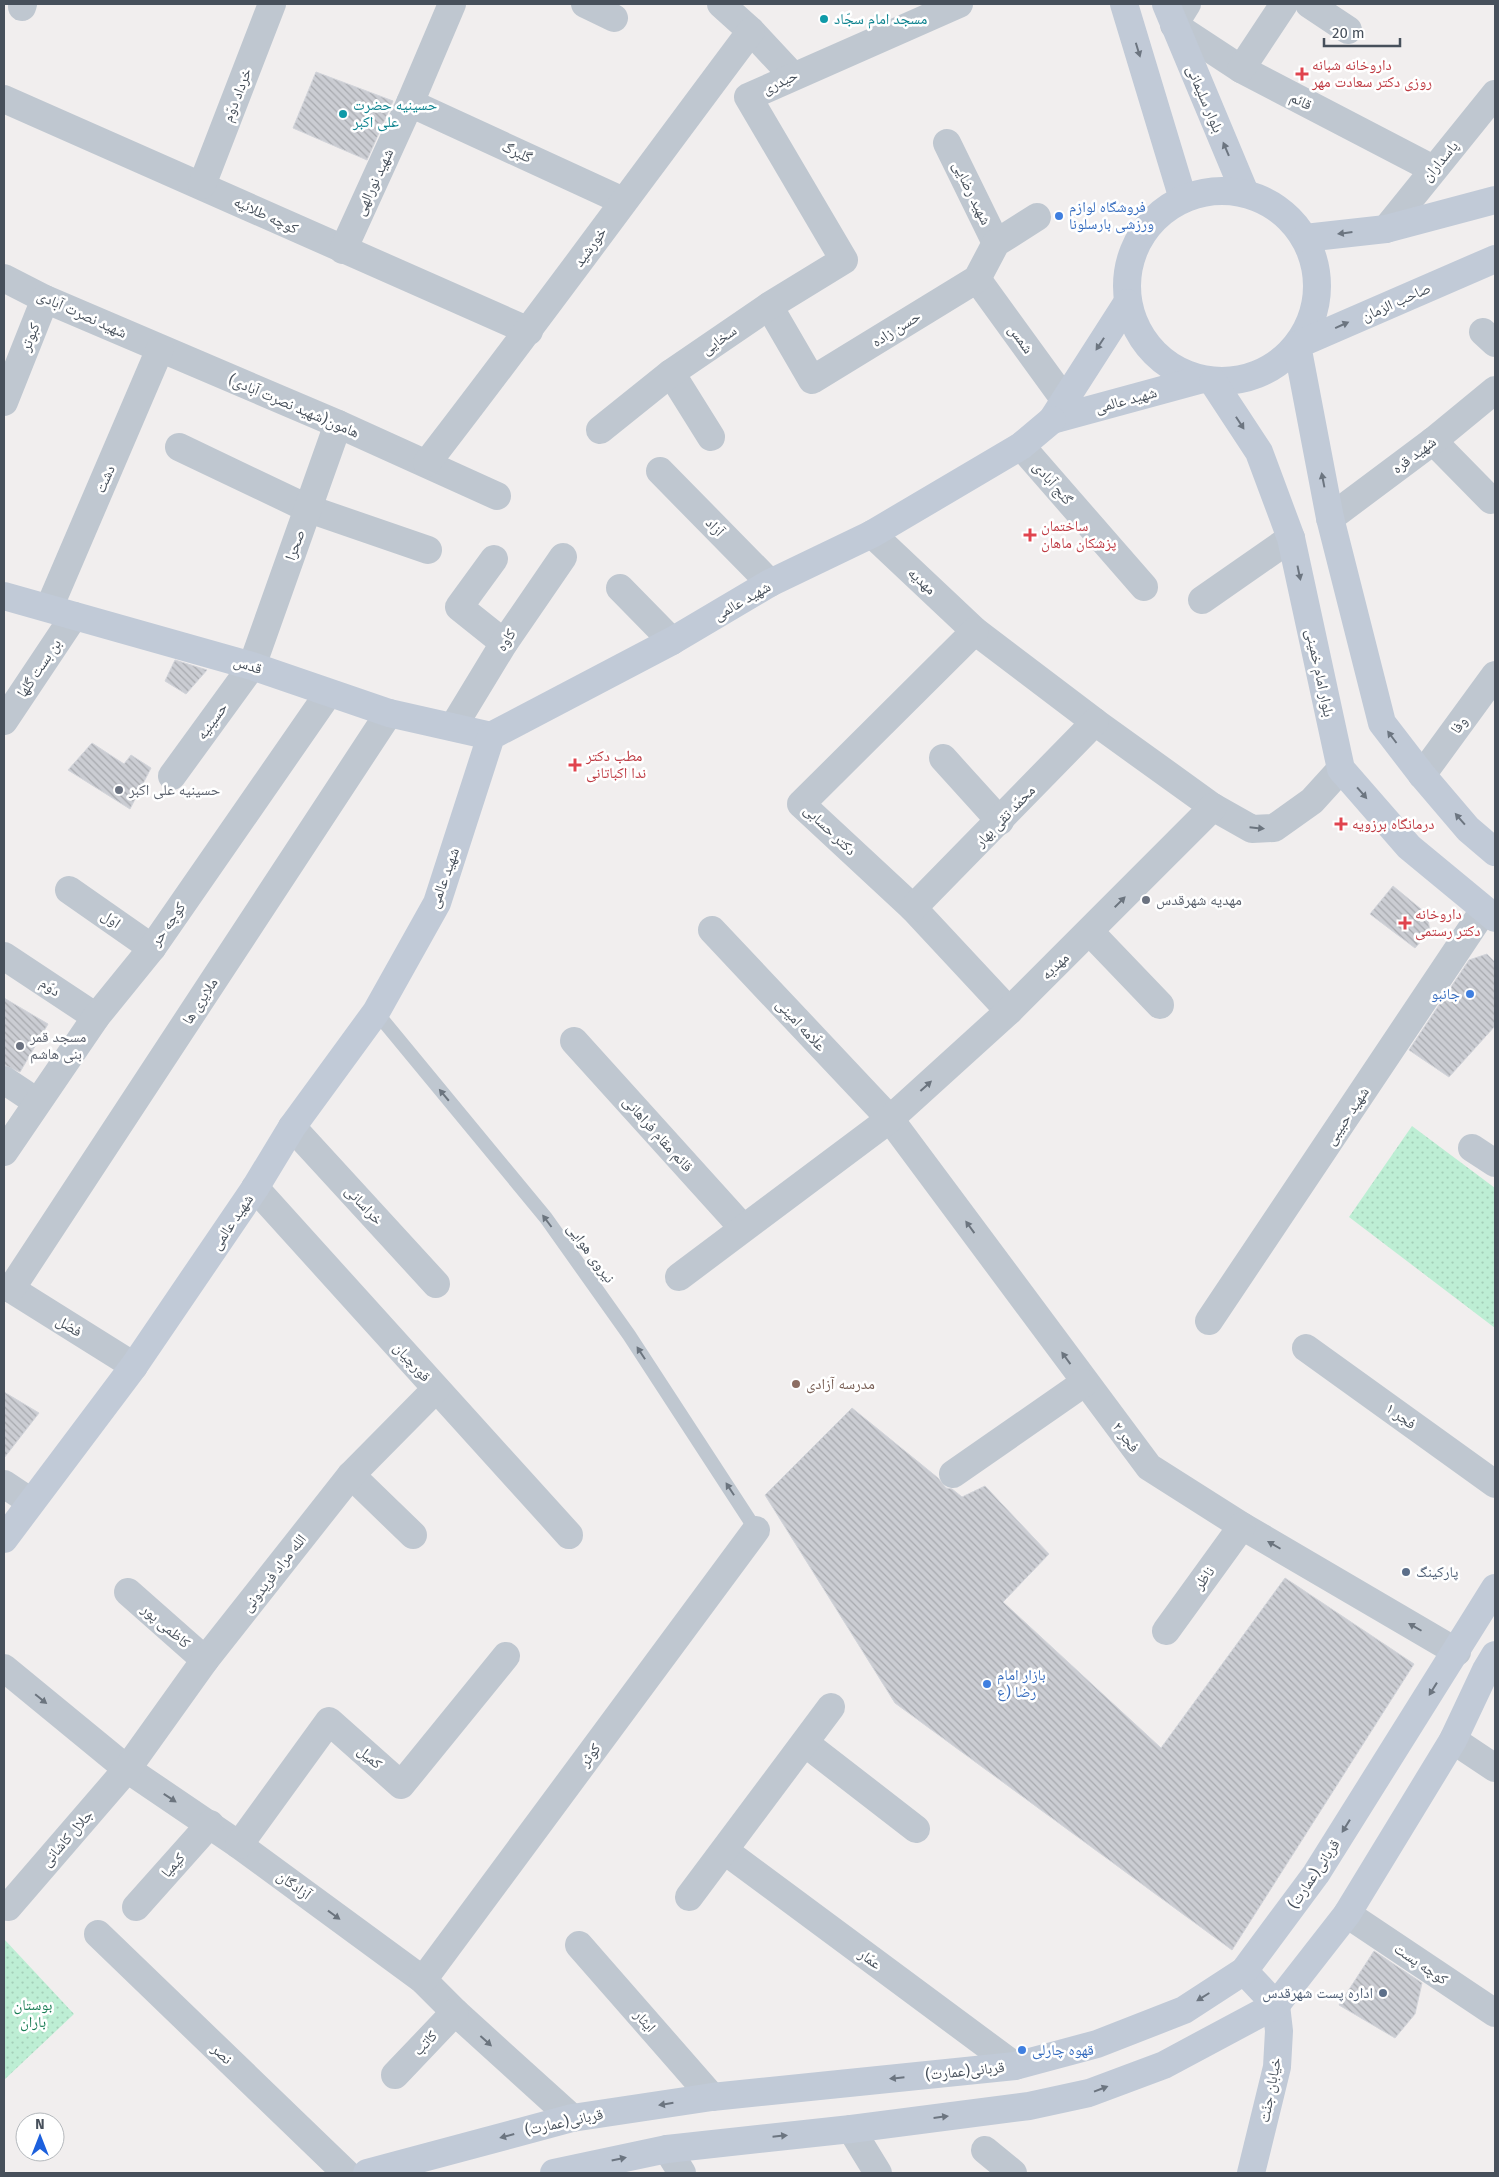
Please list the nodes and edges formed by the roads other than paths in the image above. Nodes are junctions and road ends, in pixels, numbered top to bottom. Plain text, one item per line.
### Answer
1 (272, 4) edge
2 (452, 4) edge
3 (585, 4) edge
4 (721, 4) edge
5 (959, 4) edge
6 (1124, 4) edge
7 (1284, 4) edge
8 (1310, 4) edge
9 (1176, 11) edge
10 (614, 18) dead end
11 (1348, 30) dead end
12 (751, 31) junction
13 (1240, 69) junction
14 (793, 76) junction
15 (1495, 94) edge
16 (4, 99) edge
17 (410, 103) junction
18 (947, 143) dead end
19 (1433, 169) junction
20 (202, 185) junction
21 (1245, 194) junction
22 (1183, 198) junction
23 (624, 201) junction
24 (1490, 201) edge
25 (1415, 211) junction
26 (1037, 217) dead end
27 (1305, 238) junction
28 (996, 243) junction
29 (342, 250) junction
30 (1495, 259) edge
31 (844, 260) joint
32 (4, 278) edge
33 (977, 279) junction
34 (45, 299) junction
35 (1127, 303) junction
36 (769, 306) junction
37 (529, 331) junction
38 (1298, 346) junction
39 (160, 349) junction
40 (671, 373) junction
41 (1206, 381) junction
42 (1495, 390) edge
43 (4, 402) edge
44 (1058, 410) junction
45 (338, 424) junction
46 (600, 430) dead end
47 (711, 437) dead end
48 (1433, 441) junction
49 (1021, 446) junction
50 (179, 447) dead end
51 (427, 463) junction
52 (660, 471) dead end
53 (497, 496) dead end
54 (1491, 500) dead end
55 (308, 509) junction
56 (1330, 518) junction
57 (872, 534) junction
58 (1291, 538) junction
59 (428, 550) dead end
60 (563, 557) dead end
61 (494, 559) dead end
62 (770, 584) junction
63 (1144, 587) dead end
64 (620, 588) dead end
65 (4, 596) edge
66 (1202, 600) dead end
67 (62, 612) junction
68 (975, 631) junction
69 (672, 641) junction
70 (504, 643) junction
71 (252, 666) junction
72 (1495, 675) edge
73 (328, 694) junction
74 (389, 713) junction
75 (4, 721) edge
76 (1095, 722) junction
77 (453, 726) junction
78 (491, 736) junction
79 (943, 758) dead end
80 (1341, 769) junction
81 (172, 776) dead end
82 (1422, 776) junction
83 (1213, 807) junction
84 (1000, 821) junction
85 (1495, 852) edge
86 (69, 890) dead end
87 (913, 908) junction
88 (1490, 914) edge
89 (712, 930) dead end
90 (1090, 932) junction
91 (152, 948) junction
92 (4, 956) edge
93 (1160, 1004) dead end
94 (1009, 1010) junction
95 (376, 1012) junction
96 (96, 1017) junction
97 (574, 1041) dead end
98 (4, 1080) edge
99 (37, 1102) junction
100 (890, 1119) junction
101 (292, 1127) junction
102 (1472, 1148) dead end
103 (4, 1152) edge
104 (1495, 1163) edge
105 (255, 1188) junction
106 (743, 1228) junction
107 (679, 1277) dead end
108 (436, 1284) dead end
109 (7, 1288) edge
110 (1209, 1321) dead end
111 (1306, 1348) dead end
112 (134, 1366) junction
113 (1084, 1383) junction
114 (436, 1389) junction
115 (953, 1474) dead end
116 (351, 1475) junction
117 (4, 1484) edge
118 (1495, 1484) edge
119 (31, 1502) junction
120 (1242, 1526) junction
121 (756, 1530) joint
122 (413, 1536) dead end
123 (569, 1536) dead end
124 (4, 1539) edge
125 (1495, 1588) edge
126 (128, 1592) dead end
127 (1166, 1631) dead end
128 (1456, 1652) junction
129 (506, 1656) dead end
130 (205, 1660) junction
131 (1491, 1663) edge
132 (4, 1668) edge
133 (832, 1707) dead end
134 (1453, 1740) junction
135 (805, 1743) junction
136 (1495, 1768) edge
137 (127, 1769) junction
138 (210, 1824) junction
139 (916, 1829) dead end
140 (239, 1845) junction
141 (724, 1851) junction
142 (689, 1897) dead end
143 (8, 1907) dead end
144 (136, 1907) dead end
145 (1347, 1914) junction
146 (98, 1934) dead end
147 (579, 1945) dead end
148 (1244, 1972) junction
149 (423, 1980) junction
150 (1276, 2005) junction
151 (455, 2012) junction
152 (1495, 2013) edge
153 (1015, 2066) junction
154 (395, 2075) dead end
155 (712, 2097) junction
156 (572, 2118) junction
157 (851, 2129) junction
158 (667, 2149) junction
159 (985, 2150) dead end
160 (1256, 2171) edge
161 (346, 2173) edge
162 (367, 2173) edge
163 (554, 2173) edge
164 (682, 2173) edge
165 (878, 2173) edge
166 (1013, 2173) edge

1 - 20 street, خرداد دوّم
2 - 17 street, شهید نورالهی
3 - 10 street
4 - 12 street
5 - 14 street, حیدری
6 -> 22 main road
7 - 13 street
8 - 11 street
9 - 13 street, قائم
21 -> 9 main road, بلوار سلیمانی
12 - 14 street
12 - 23 street, خورشید
13 - 19 street, قائم
14 - 31 street, حیدری
15 - 19 street, پاسداران
16 - 20 street, کوچه طلائیه
17 - 23 street, گلبرگ
17 - 29 street, شهید نورالهی
18 - 28 street, شهید رضایی
19 - 25 street, پاسداران
20 - 29 street, کوچه طلائیه
21 - 22 main road
21 - 27 main road
22 - 35 main road
23 - 37 street, خورشید
24 - 25 main road
25 -> 27 main road
26 - 28 street
27 - 38 main road
28 - 33 street
29 - 37 street, کوچه طلائیه
38 -> 30 main road, صاحب الزمان
31 - 36 street, سخایی
32 - 34 street, شهید نصرت آبادی
33 - 36 street, حسن زاده
33 - 44 street, شمس
34 - 39 street, شهید نصرت آبادی
34 - 43 street, کبوتر
35 - 41 main road
35 -> 44 main road, شهید عالمی
36 - 40 street, سخایی
37 - 51 street, خورشید
38 - 41 main road, شهید عالمی
56 -> 38 main road
39 - 45 street, (شهید نصرت آبادی)هامون
39 - 67 street, دشت
40 - 46 street, سخایی
40 - 47 street
41 - 44 main road, شهید عالمی
41 -> 58 main road, بلوار امام خمینی
42 - 48 street, شهید قره
44 - 49 main road, شهید عالمی
45 - 51 street, (شهید نصرت آبادی)هامون
45 - 55 street, صحرا
48 - 54 street
48 - 56 street, شهید قره
49 - 57 main road, شهید عالمی
49 - 63 street, گنج آبادی
50 - 55 street
51 - 53 street, (شهید نصرت آبادی)هامون
52 - 62 street, آزاد
55 - 59 street
55 - 71 street, صحرا
82 -> 56 main road
57 - 62 main road, شهید عالمی
57 - 68 street, مهدیه
58 - 66 street
58 -> 80 main road, بلوار امام خمینی
60 - 70 street, کاوه
61 - 70 street
62 - 69 main road, شهید عالمی
64 - 69 street
65 - 67 main road, قدس
67 - 71 main road, قدس
67 - 75 street, بن بست گلها
68 - 76 street, مهدیه
68 - 87 street, دکتر حسابی
69 - 78 main road, شهید عالمی
70 - 77 street, کاوه
71 - 73 main road, قدس
71 - 81 street, حسینیه
72 - 82 street, وفا
73 - 74 main road, قدس
73 - 91 street, کوچه حر
74 - 77 main road, قدس
74 - 109 street, ملایری ها
76 - 83 street, مهدیه
76 - 84 street, محمّد تقی بهار
77 - 78 main road, قدس
78 - 95 main road, شهید عالمی
79 - 84 street
83 -> 80 street, مهدیه
80 -> 88 main road, بلوار امام خمینی
85 -> 82 main road
90 -> 83 street, مهدیه
84 - 87 street, محمّد تقی بهار
86 - 91 street, اوّل
87 - 94 street, دکتر حسابی
88 - 110 street, شهید حبیبی
89 - 100 street, علّامه امینی
90 - 93 street
90 - 94 street, مهدیه
91 - 96 street, کوچه حر
92 - 96 street, دوّم
100 -> 94 street, مهدیه
95 - 101 main road, شهید عالمی
121 -> 95 lane, نیروی هوایی
96 - 99 street, کوچه حر
97 - 106 street, قائم مقام فراهانی
98 - 99 street
99 - 103 street, کوچه حر
100 - 106 street, مهدیه
113 -> 100 street, فجر ۲
101 - 105 main road, شهید عالمی
101 - 108 street, خراسانی
102 - 104 street
105 - 112 main road, شهید عالمی
105 - 114 street, قورچیان
106 - 107 street, مهدیه
109 - 112 street, فضل
111 - 118 street, فجر ۱
112 - 119 main road, شهید عالمی
113 - 115 street
113 - 120 street, فجر ۲
114 - 116 street, الله مراد فریدونی
114 - 123 street, قورچیان
116 - 122 street
116 - 130 street, الله مراد فریدونی
117 - 119 street
119 - 124 main road, شهید عالمی
120 - 127 street, ناظر
128 -> 120 street, فجر ۲
121 - 149 street, کوثر
125 - 128 main road, (عمارت)قربانی
126 - 130 street, کاظمی پور
128 - 131 main road
128 -> 148 main road, (عمارت)قربانی
129 - 140 street, کمیل
130 - 137 street, الله مراد فریدونی
131 - 134 main road
132 -> 137 street, آزادگان
133 - 135 street
134 - 136 street
134 - 145 main road
135 - 139 street
135 - 141 street
137 -> 138 street, آزادگان
137 - 143 street, جلال کاشانی
138 - 140 street, آزادگان
138 - 144 street, کیمیا
140 -> 149 street, آزادگان
141 - 142 street
141 - 153 street, عمّار
145 - 150 main road
145 - 152 street, کوچه پست
146 - 161 street, نصر
147 - 155 street, ایثار
148 - 150 main road
148 -> 153 main road, (عمارت)قربانی
149 - 151 street, آزادگان
157 -> 150 main road
150 - 160 main road, خیابان جنّت
151 - 154 street, کاتب
151 -> 156 street, آزادگان
153 -> 155 main road, (عمارت)قربانی
155 -> 156 main road, (عمارت)قربانی
156 -> 162 main road, (عمارت)قربانی
158 -> 157 main road
157 - 165 street
163 -> 158 main road
158 - 164 street
159 - 166 street

